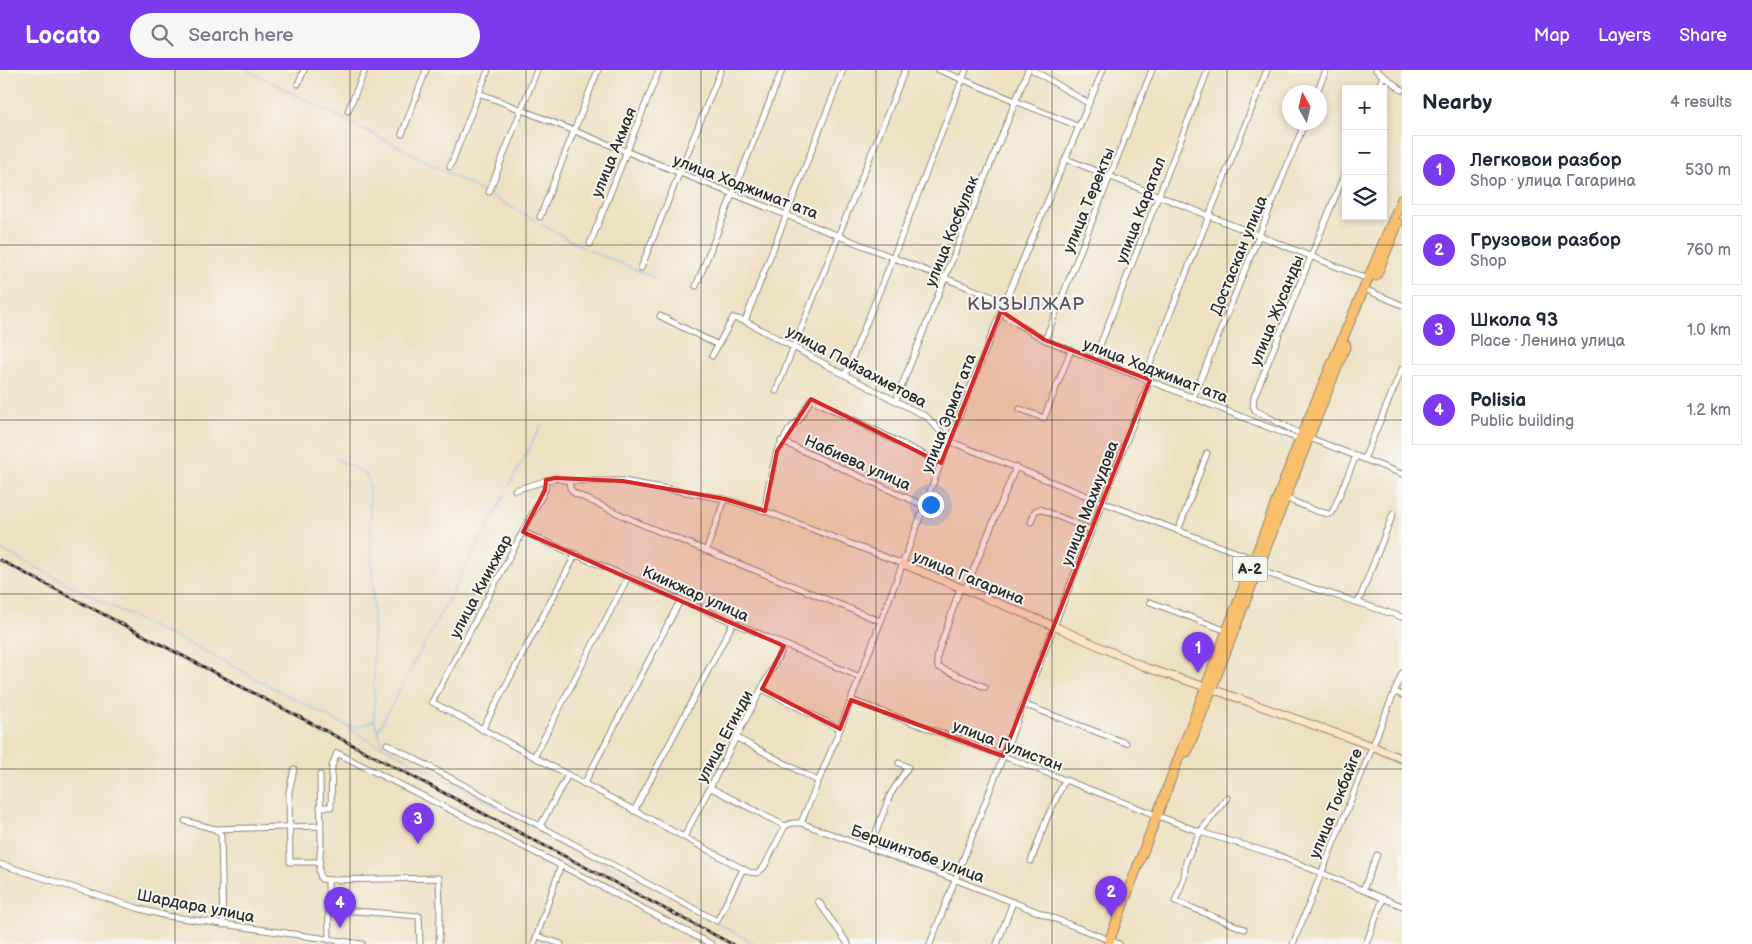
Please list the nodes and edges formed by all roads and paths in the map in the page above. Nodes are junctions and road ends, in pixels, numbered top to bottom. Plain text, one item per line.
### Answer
1 (304, 70) edge
2 (365, 70) edge
3 (426, 70) edge
4 (488, 70) edge
5 (538, 70) edge
6 (598, 70) edge
7 (659, 70) edge
8 (721, 70) edge
9 (782, 70) edge
10 (843, 70) edge
11 (905, 70) edge
12 (939, 70) edge
13 (966, 70) edge
14 (1028, 70) edge
15 (1034, 70) edge
16 (1103, 70) edge
17 (1152, 70) edge
18 (1208, 70) edge
19 (1267, 70) edge
20 (1326, 70) edge
21 (1376, 70) edge
22 (1384, 76) junction
23 (962, 79) junction
24 (298, 84) dead end
25 (1320, 85) edge
26 (1380, 85) edge
27 (1402, 90) edge
28 (479, 93) junction
29 (1016, 100) junction
30 (1088, 103) junction
31 (522, 110) junction
32 (348, 112) dead end
33 (1080, 127) junction
34 (574, 130) junction
35 (1302, 130) edge
36 (402, 134) dead end
37 (627, 152) junction
38 (1066, 159) junction
39 (450, 167) dead end
40 (680, 173) junction
41 (1344, 175) edge
42 (1111, 177) junction
43 (489, 192) dead end
44 (733, 194) junction
45 (1159, 196) junction
46 (1402, 198) edge
47 (1402, 213) edge
48 (787, 215) junction
49 (1209, 216) junction
50 (540, 217) dead end
51 (840, 236) junction
52 (1260, 236) junction
53 (590, 244) dead end
54 (1311, 256) junction
55 (893, 258) junction
56 (641, 268) dead end
57 (945, 278) junction
58 (1368, 279) junction
59 (696, 286) dead end
60 (1369, 291) junction
61 (1005, 302) junction
62 (1402, 305) edge
63 (1001, 311) junction
64 (660, 316) dead end
65 (745, 321) junction
66 (1045, 340) junction
67 (718, 345) junction
68 (795, 347) junction
69 (1071, 350) junction
70 (712, 356) dead end
71 (1095, 358) junction
72 (1402, 369) edge
73 (845, 375) junction
74 (1150, 380) junction
75 (776, 391) dead end
76 (1193, 398) junction
77 (896, 400) junction
78 (1020, 409) dead end
79 (1304, 438) junction
80 (950, 440) junction
81 (781, 441) junction
82 (1207, 453) dead end
83 (1356, 456) junction
84 (1364, 459) junction
85 (941, 463) junction
86 (1016, 467) junction
87 (1402, 474) edge
88 (546, 480) junction
89 (569, 481) junction
90 (515, 490) dead end
91 (1285, 498) junction
92 (725, 499) junction
93 (1102, 502) junction
94 (926, 506) junction
95 (765, 511) junction
96 (1394, 514) dead end
97 (1031, 522) dead end
98 (1091, 530) junction
99 (1178, 531) junction
100 (523, 532) junction
101 (706, 551) junction
102 (576, 554) junction
103 (1254, 559) junction
104 (903, 564) junction
105 (1257, 570) junction
106 (628, 577) junction
107 (963, 589) junction
108 (680, 601) junction
109 (1150, 602) dead end
110 (1358, 603) junction
111 (1402, 617) edge
112 (880, 622) junction
113 (733, 623) junction
114 (1054, 626) junction
115 (1227, 630) junction
116 (784, 646) junction
117 (1402, 673) edge
118 (860, 677) junction
119 (985, 687) dead end
120 (1208, 688) junction
121 (762, 689) junction
122 (1395, 692) junction
123 (1402, 695) edge
124 (851, 700) junction
125 (1023, 704) junction
126 (840, 729) junction
127 (482, 730) junction
128 (737, 738) junction
129 (1126, 743) dead end
130 (387, 744) dead end
131 (1372, 746) junction
132 (1003, 756) junction
133 (534, 757) junction
134 (1402, 759) edge
135 (898, 763) dead end
136 (294, 769) dead end
137 (320, 775) dead end
138 (568, 776) junction
139 (1065, 780) junction
140 (818, 781) junction
141 (584, 784) junction
142 (711, 788) junction
143 (1227, 798) dead end
144 (320, 807) junction
145 (634, 811) junction
146 (1159, 816) junction
147 (184, 821) dead end
148 (802, 823) junction
149 (320, 826) junction
150 (540, 826) junction
151 (785, 826) junction
152 (289, 827) junction
153 (215, 829) junction
154 (1200, 832) junction
155 (684, 837) junction
156 (870, 848) junction
157 (1377, 855) dead end
158 (1031, 861) dead end
159 (319, 862) junction
160 (0, 864) edge
161 (560, 865) junction
162 (743, 869) junction
163 (1321, 872) junction
164 (954, 879) junction
165 (328, 880) junction
166 (1363, 890) junction
167 (1383, 899) junction
168 (818, 900) dead end
169 (1014, 902) junction
170 (1402, 906) edge
171 (330, 909) junction
172 (223, 925) junction
173 (1244, 929) dead end
174 (537, 936) junction
175 (329, 940) junction
176 (1111, 942) edge
177 (362, 944) edge
178 (420, 944) edge
179 (438, 944) edge
180 (534, 944) edge
181 (562, 944) edge
182 (711, 944) edge
183 (848, 944) edge
184 (930, 944) edge
185 (999, 944) edge
186 (1100, 944) edge
187 (1293, 944) edge
188 (1366, 944) edge

1 - 24 street
2 - 32 street
3 - 36 street
4 - 28 street
5 - 31 street
6 - 34 street
7 - 37 street, улица Акмая
8 - 40 street
9 - 44 street
10 - 48 street
11 - 51 street
12 - 23 street
13 - 23 street
14 - 29 street, улица Косбулак
15 - 30 street
16 - 30 street, улица Эрмат ата
17 - 42 street, улица Теректы
18 - 45 street, улица Каратал
19 - 49 street, улица Махмудова
20 - 25 street
21 - 22 street
22 - 26 street
22 - 27 street
23 - 29 street
23 - 55 street
28 - 31 street, улица Ходжимат ата
28 - 39 street
29 - 33 street
29 - 57 street, улица Косбулак
30 - 33 street, улица Эрмат ата
31 - 34 street, улица Ходжимат ата
31 - 43 street
33 - 38 street, улица Эрмат ата
34 - 37 street, улица Ходжимат ата
34 - 50 street
35 - 52 street, Достаскан улица
37 - 40 street, улица Ходжимат ата
37 - 53 street, улица Акмая
38 - 42 street
38 - 61 street, улица Эрмат ата
40 - 44 street, улица Ходжимат ата
40 - 56 street
41 - 54 street, улица Жусанды
42 - 45 street
42 - 66 street, улица Теректы
44 - 48 street, улица Ходжимат ата
44 - 59 street
45 - 49 street
45 - 71 street, улица Каратал
46 - 58 highway, A-2
47 - 60 highway, A-2
48 - 51 street, улица Ходжимат ата
48 - 65 street
49 - 52 street
49 - 74 street, улица Махмудова
51 - 55 street, улица Ходжимат ата
51 - 68 street
52 - 54 street
52 - 76 street, Достаскан улица
54 - 58 street
54 - 79 street, улица Жусанды
55 - 57 street, улица Ходжимат ата
55 - 73 street
57 - 61 street, улица Ходжимат ата
57 - 77 street, улица Косбулак
58 - 79 highway, A-2
60 - 62 street
60 - 79 highway, A-2
61 - 63 street, улица Эрмат ата
63 - 66 street, улица Ходжимат ата
63 - 80 street, улица Эрмат ата
64 - 67 street
65 - 67 street
65 - 68 street, улица Пайзахметова
66 - 69 street, улица Ходжимат ата
67 - 70 street
68 - 73 street, улица Пайзахметова
68 - 75 street
69 - 71 street, улица Ходжимат ата
69 - 78 street
71 - 74 street, улица Ходжимат ата
72 - 84 street
73 - 77 street, улица Пайзахметова
74 - 76 street, улица Ходжимат ата
74 - 93 street, улица Махмудова
76 - 79 street, улица Ходжимат ата
77 - 80 street, улица Пайзахметова
79 - 83 street, улица Ходжимат ата
79 - 91 highway, A-2
79 - 103 highway, A-2
80 - 85 street, улица Эрмат ата
80 - 86 street, улица Пайзахметова
81 - 85 street
81 - 94 street, Набиева улица
81 - 95 street
82 - 99 street
83 - 84 street, улица Ходжимат ата
83 - 91 street
84 - 87 street, улица Ходжимат ата
85 - 94 street, улица Эрмат ата
86 - 93 street, улица Пайзахметова
86 - 107 street
88 - 89 street, улица Гагарина
88 - 90 street, улица Гагарина
88 - 100 street, улица Киикжар
89 - 92 street, улица Гагарина
89 - 101 street
91 - 105 highway, A-2
92 - 95 street, улица Гагарина
92 - 101 street
93 - 98 street, улица Махмудова
93 - 99 street, улица Пайзахметова
94 - 104 street, улица Эрмат ата
95 - 104 street, улица Гагарина
96 - 110 street
97 - 98 street
98 - 114 street, улица Махмудова
99 - 103 street, улица Пайзахметова
100 - 102 street, Киикжар улица
100 - 127 street, улица Киикжар
101 - 112 street
102 - 106 street, Киикжар улица
102 - 127 street
103 - 115 highway, A-2
104 - 107 street, улица Гагарина
104 - 112 street, улица Эрмат ата
105 - 110 street
105 - 120 highway, A-2
106 - 108 street, Киикжар улица
106 - 133 street
107 - 114 street, улица Гагарина
107 - 119 street
108 - 113 street, Киикжар улица
108 - 141 street
109 - 115 street
110 - 111 street
112 - 118 street, улица Эрмат ата
113 - 116 street, Киикжар улица
113 - 145 street
114 - 120 street, улица Гагарина
114 - 125 street, улица Махмудова
115 - 120 highway, A-2
116 - 118 street, Киикжар улица
116 - 121 street, улица Егинди
117 - 122 street, улица Токбайге
118 - 124 street, улица Эрмат ата
120 - 131 street, улица Гагарина
120 - 146 highway, A-2
121 - 126 street
121 - 128 street, улица Егинди
122 - 123 street
122 - 131 street, улица Токбайге
124 - 126 street, улица Эрмат ата
124 - 132 street, улица Гулистан
125 - 129 street
125 - 132 street, улица Махмудова
126 - 140 street, улица Эрмат ата
127 - 133 street
128 - 140 street, улица Егинди
128 - 142 street, улица Егинди
130 - 150 street
131 - 134 street, улица Гагарина
131 - 163 street, улица Токбайге
132 - 139 street, улица Гулистан
132 - 164 street, улица Махмудова
133 - 138 street
135 - 156 street
136 - 152 street
137 - 144 street
138 - 141 street
138 - 150 street
139 - 146 street, улица Гулистан
139 - 158 street
140 - 148 street, улица Эрмат ата
141 - 145 street
142 - 151 street
142 - 155 street, улица Егинди
143 - 154 street
144 - 149 street
144 - 161 street
145 - 155 street
146 - 154 street, улица Гулистан
146 - 176 highway, A-2
147 - 153 street
148 - 151 street
148 - 156 street, Бершинтобе улица
149 - 152 street
149 - 159 street
150 - 162 street
151 - 162 street
152 - 153 street
152 - 159 street
153 - 172 street
154 - 163 street, улица Гулистан
154 - 173 street
155 - 162 street
156 - 164 street, Бершинтобе улица
157 - 166 street
159 - 165 street
160 - 172 street, Шардара улица
161 - 174 street
161 - 182 street
163 - 166 street, улица Гулистан
163 - 187 street, улица Токбайге
164 - 169 street, Бершинтобе улица
164 - 184 street, улица Махмудова
165 - 171 street
165 - 179 street
166 - 167 street, улица Гулистан
167 - 170 street, улица Гулистан
167 - 188 street
168 - 183 street
169 - 176 street, Бершинтобе улица
169 - 185 street
171 - 175 street
171 - 178 street
172 - 175 street, Шардара улица
174 - 180 street
174 - 181 street
175 - 177 street, Шардара улица
176 - 186 street

